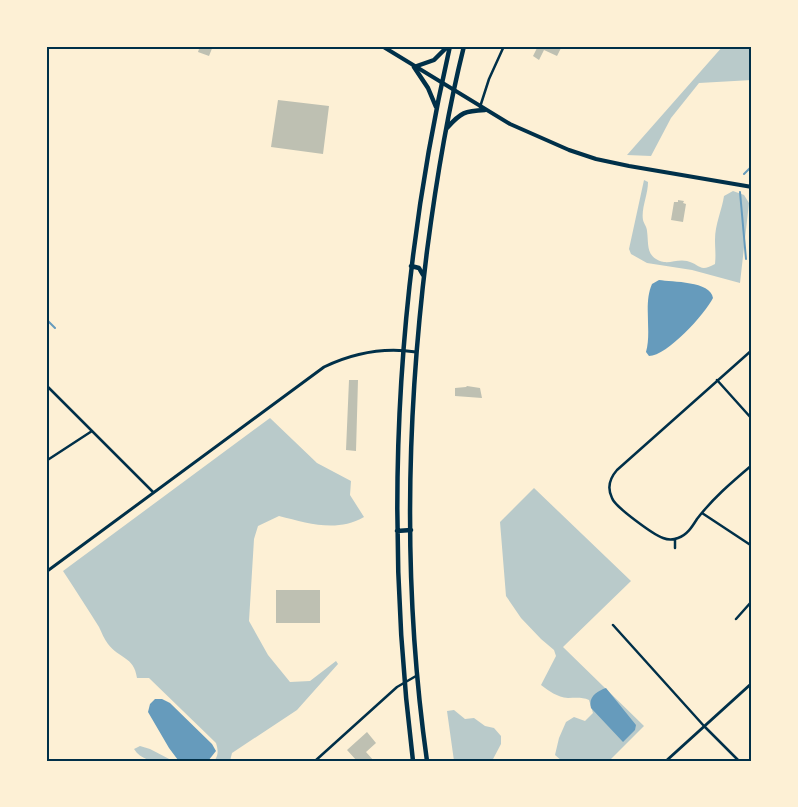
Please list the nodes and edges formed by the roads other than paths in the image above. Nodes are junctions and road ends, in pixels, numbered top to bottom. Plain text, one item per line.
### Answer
1 (382, 46) edge
2 (449, 46) edge
3 (464, 46) edge
4 (504, 46) edge
5 (414, 66) junction
6 (442, 82) junction
7 (454, 90) junction
8 (480, 107) junction
9 (436, 108) junction
10 (485, 110) junction
11 (446, 129) junction
12 (752, 187) edge
13 (411, 266) junction
14 (424, 276) junction
15 (402, 350) junction
16 (752, 350) edge
17 (416, 352) junction
18 (717, 380) junction
19 (46, 385) edge
20 (752, 419) edge
21 (92, 431) junction
22 (46, 461) edge
23 (752, 465) edge
24 (603, 489) dead end
25 (609, 489) junction
26 (153, 492) junction
27 (702, 513) junction
28 (410, 530) junction
29 (397, 531) junction
30 (675, 539) junction
31 (752, 546) edge
32 (675, 548) dead end
33 (46, 572) edge
34 (752, 601) edge
35 (736, 619) dead end
36 (613, 626) dead end
37 (418, 676) junction
38 (404, 681) junction
39 (752, 683) edge
40 (704, 726) junction
41 (315, 761) edge
42 (413, 761) edge
43 (427, 761) edge
44 (666, 761) edge
45 (739, 761) edge

1 - 5 main road
2 - 5 highway
2 - 6 highway
3 - 7 highway
4 - 8 street
5 - 6 main road
5 - 9 highway
6 - 7 main road
6 - 9 highway
7 - 8 main road
7 - 11 highway
8 - 10 main road
9 - 13 highway
10 - 11 highway
10 - 12 main road
11 - 14 highway
13 - 14 highway
13 - 15 highway
14 - 17 highway
15 - 17 street
15 - 26 street
15 - 29 highway
16 - 18 street
17 - 28 highway
18 - 20 street
18 - 25 street
19 - 21 street
21 - 22 street
21 - 26 street
23 - 27 street
24 - 25 street
25 - 30 street
26 - 33 street
27 - 30 street
27 - 31 street
28 - 29 highway
28 - 37 highway
29 - 38 highway
30 - 32 street
34 - 35 street
36 - 40 street
37 - 38 street
37 - 43 highway
38 - 41 street
38 - 42 highway
39 - 40 street
40 - 44 street
40 - 45 street

